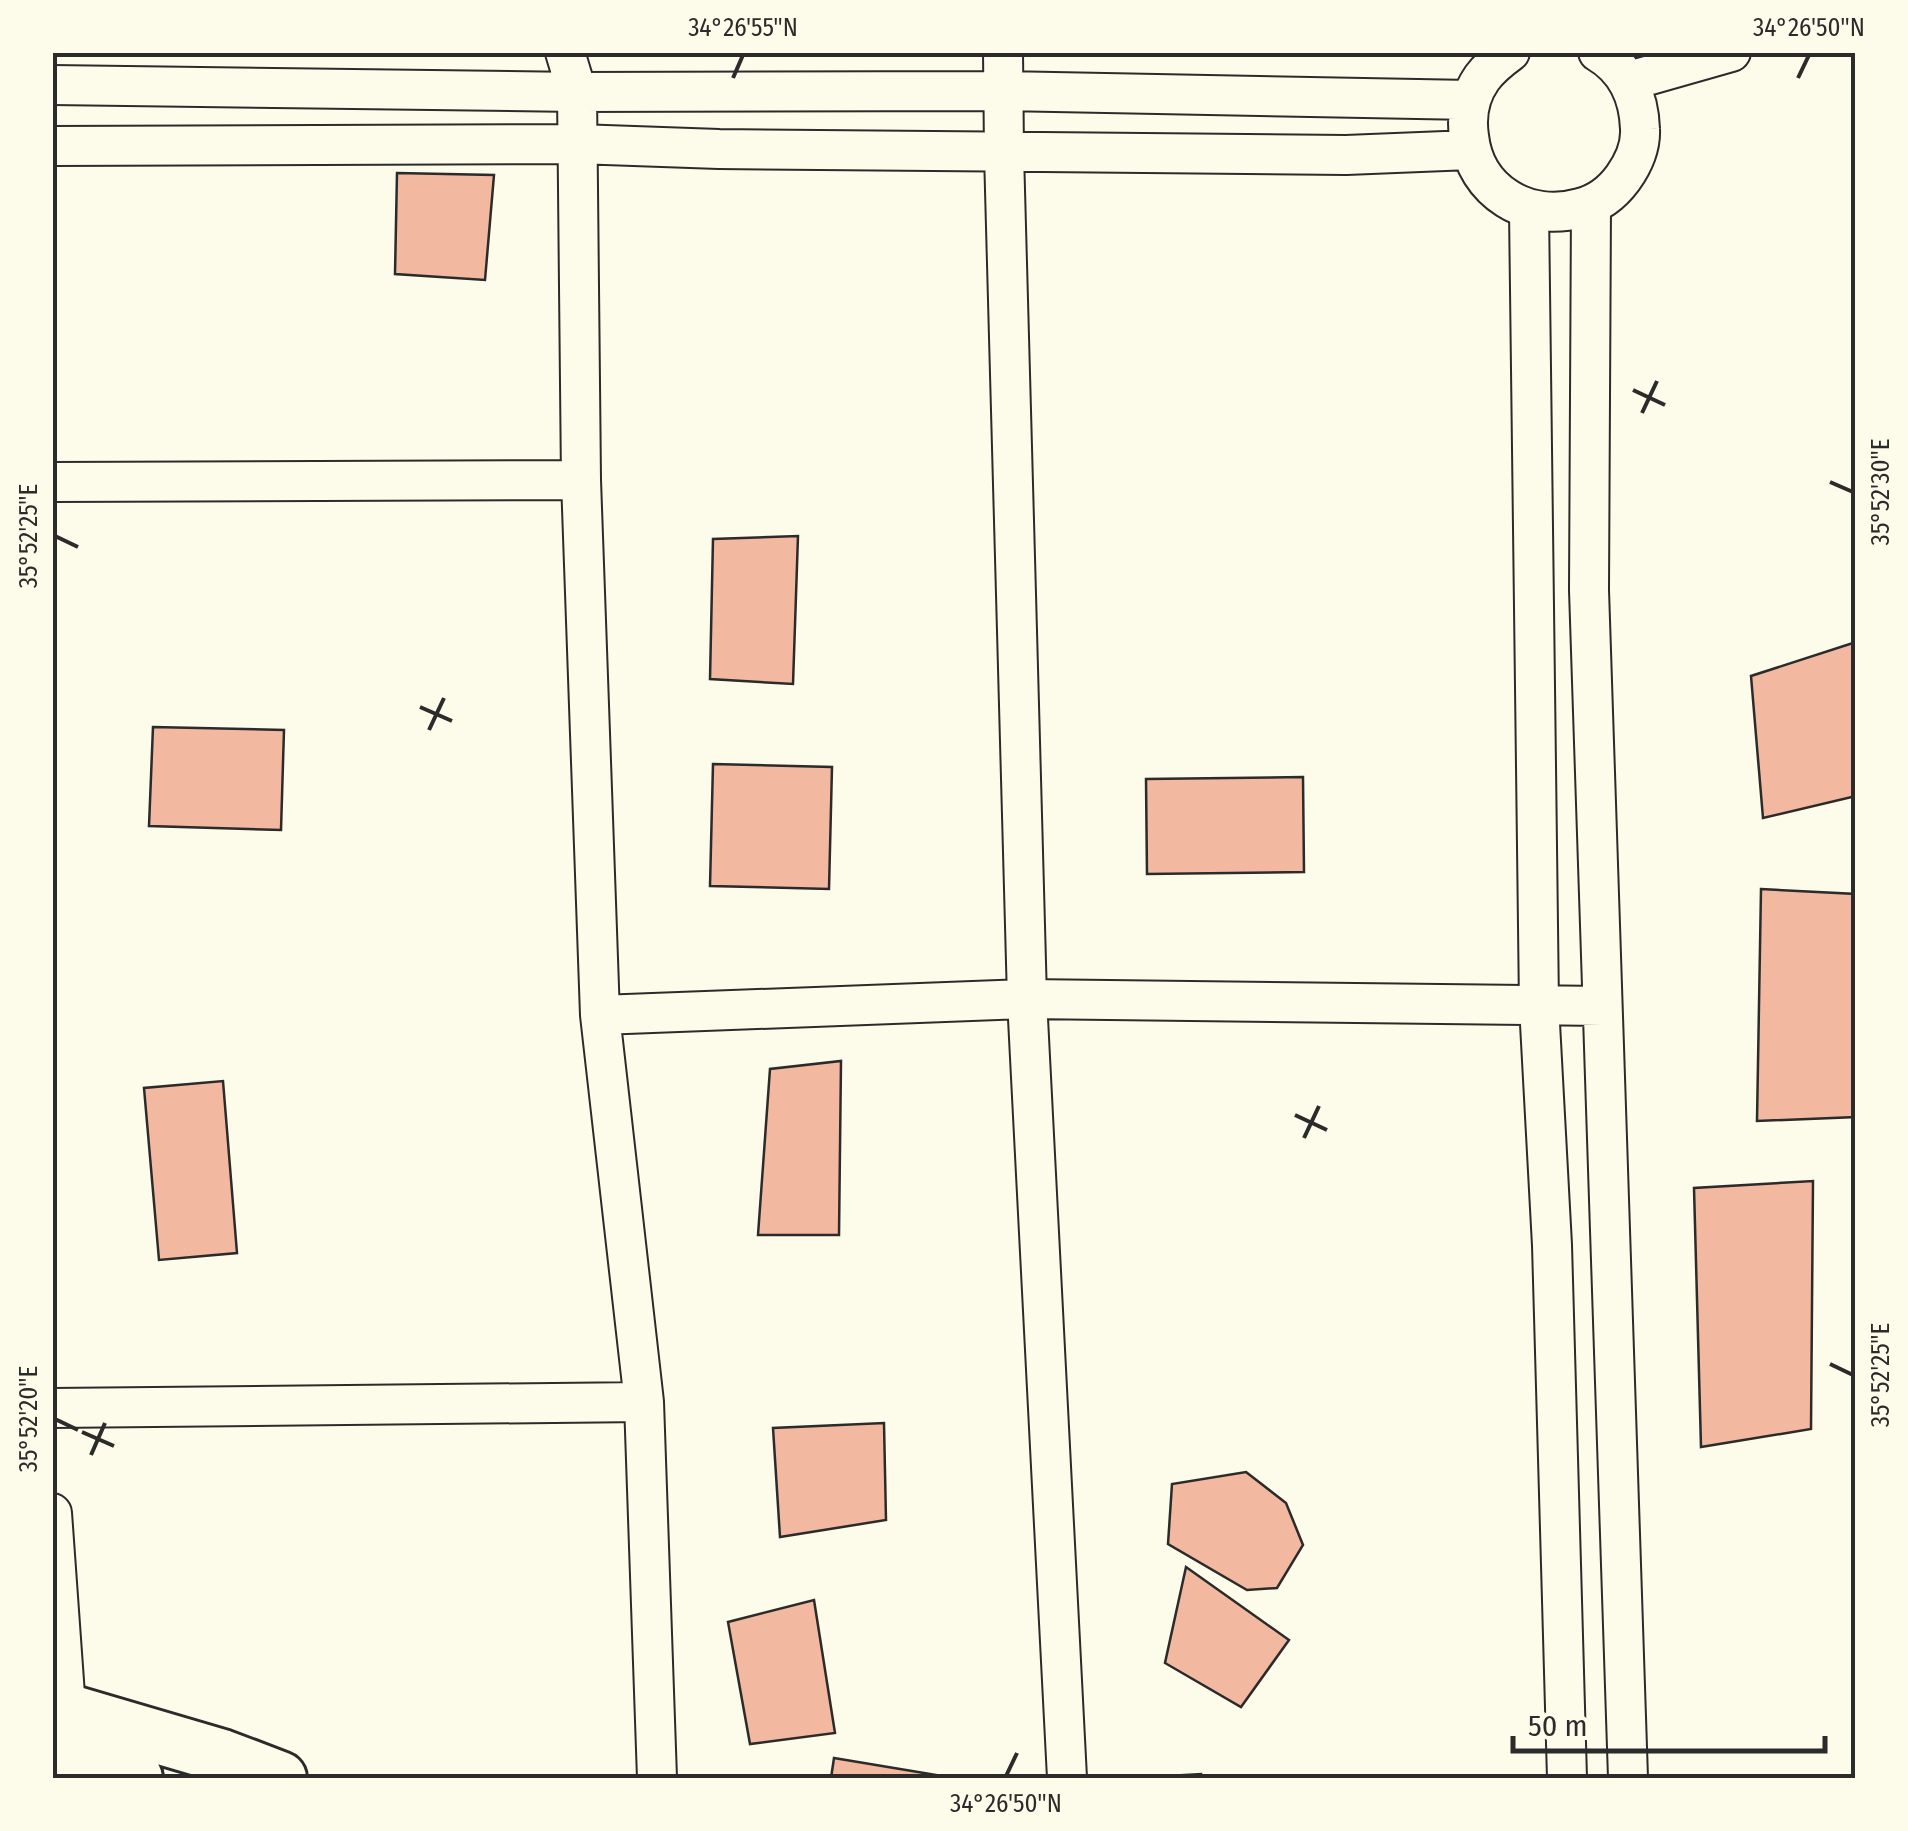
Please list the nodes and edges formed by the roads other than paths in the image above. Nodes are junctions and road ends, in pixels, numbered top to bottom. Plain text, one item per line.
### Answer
1 (565, 52) edge
2 (1003, 52) edge
3 (1598, 52) edge
4 (1731, 52) edge
5 (1492, 57) edge
6 (1629, 81) junction
7 (52, 85) edge
8 (1003, 91) junction
9 (577, 92) junction
10 (1471, 100) junction
11 (577, 144) junction
12 (52, 146) edge
13 (1470, 150) junction
14 (1004, 153) junction
15 (1591, 205) junction
16 (1530, 210) junction
17 (581, 480) junction
18 (52, 482) edge
19 (1534, 588) junction
20 (1589, 590) junction
21 (1027, 999) junction
22 (1540, 1005) junction
23 (1602, 1006) junction
24 (600, 1015) junction
25 (644, 1402) junction
26 (52, 1408) edge
27 (52, 1513) edge
28 (57, 1722) edge
29 (136, 1778) edge
30 (280, 1778) edge
31 (656, 1778) edge
32 (1068, 1778) edge
33 (1568, 1778) edge
34 (1628, 1778) edge

1 - 9 street
2 - 8 street
3 - 6 street
4 - 6 street
5 - 10 street
6 - 15 street
7 - 9 street
8 - 9 street
8 - 10 street
8 - 14 street
9 - 11 street
10 - 13 street
11 - 12 street
11 - 14 street
11 - 17 street
13 - 14 street
13 - 16 street
14 - 21 street
15 - 16 street
15 - 20 street
16 - 19 street
17 - 18 street
17 - 24 street
19 - 20 street
19 - 22 street
20 - 23 street
21 - 22 street
21 - 24 street
21 - 32 street
22 - 23 street
22 - 33 street
23 - 34 street
24 - 25 street
25 - 26 street
25 - 31 street
27 - 28 street
28 - 29 main road
28 - 30 main road

